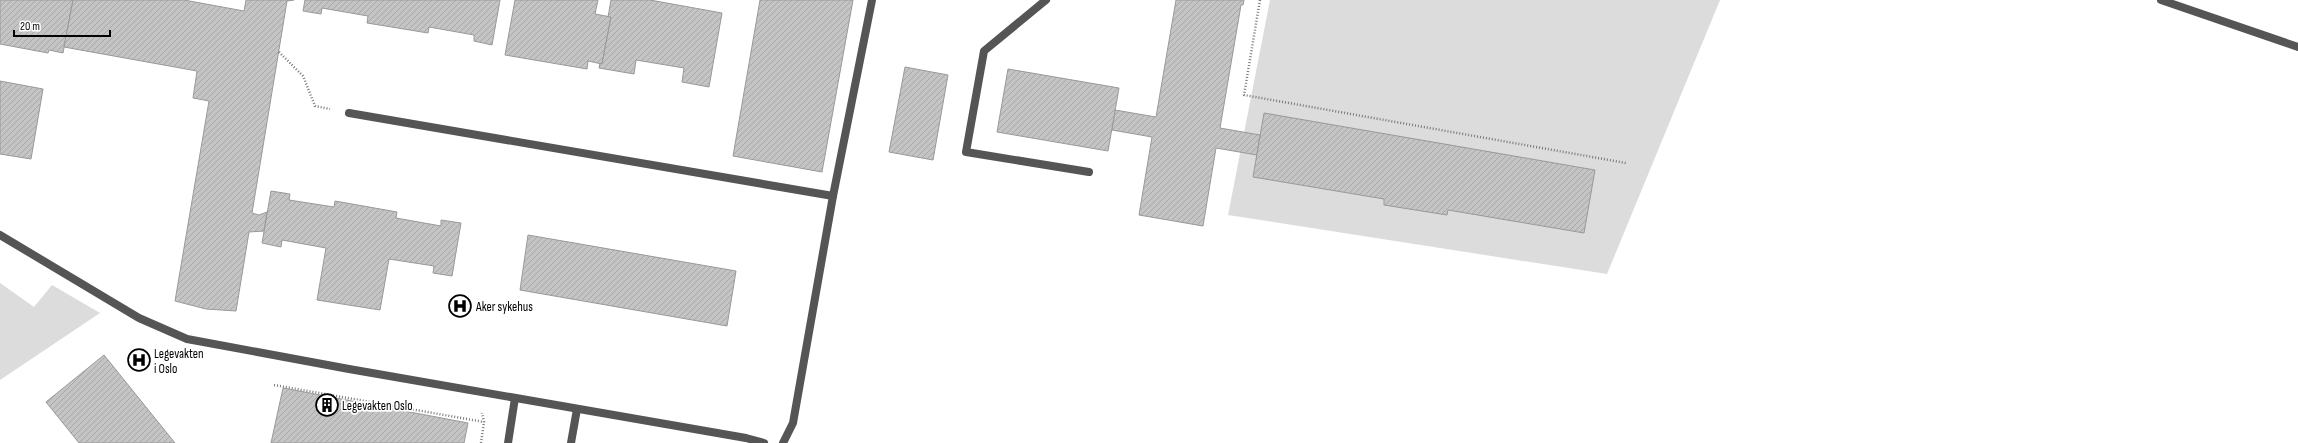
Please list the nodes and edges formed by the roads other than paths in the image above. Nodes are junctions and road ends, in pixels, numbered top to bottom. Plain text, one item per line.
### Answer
1 (872, 0) edge
2 (1046, 0) edge
3 (2161, 0) edge
4 (2298, 47) edge
5 (349, 113) dead end
6 (1088, 172) dead end
7 (833, 196) junction
8 (0, 235) edge
9 (515, 398) junction
10 (577, 409) junction
11 (508, 443) edge
12 (571, 443) edge
13 (764, 443) edge
14 (783, 443) edge

1 - 7 street
2 - 6 street
3 - 4 street
5 - 7 street
7 - 14 street
8 - 9 street
9 - 10 street
9 - 11 street
10 - 12 street
10 - 13 street

